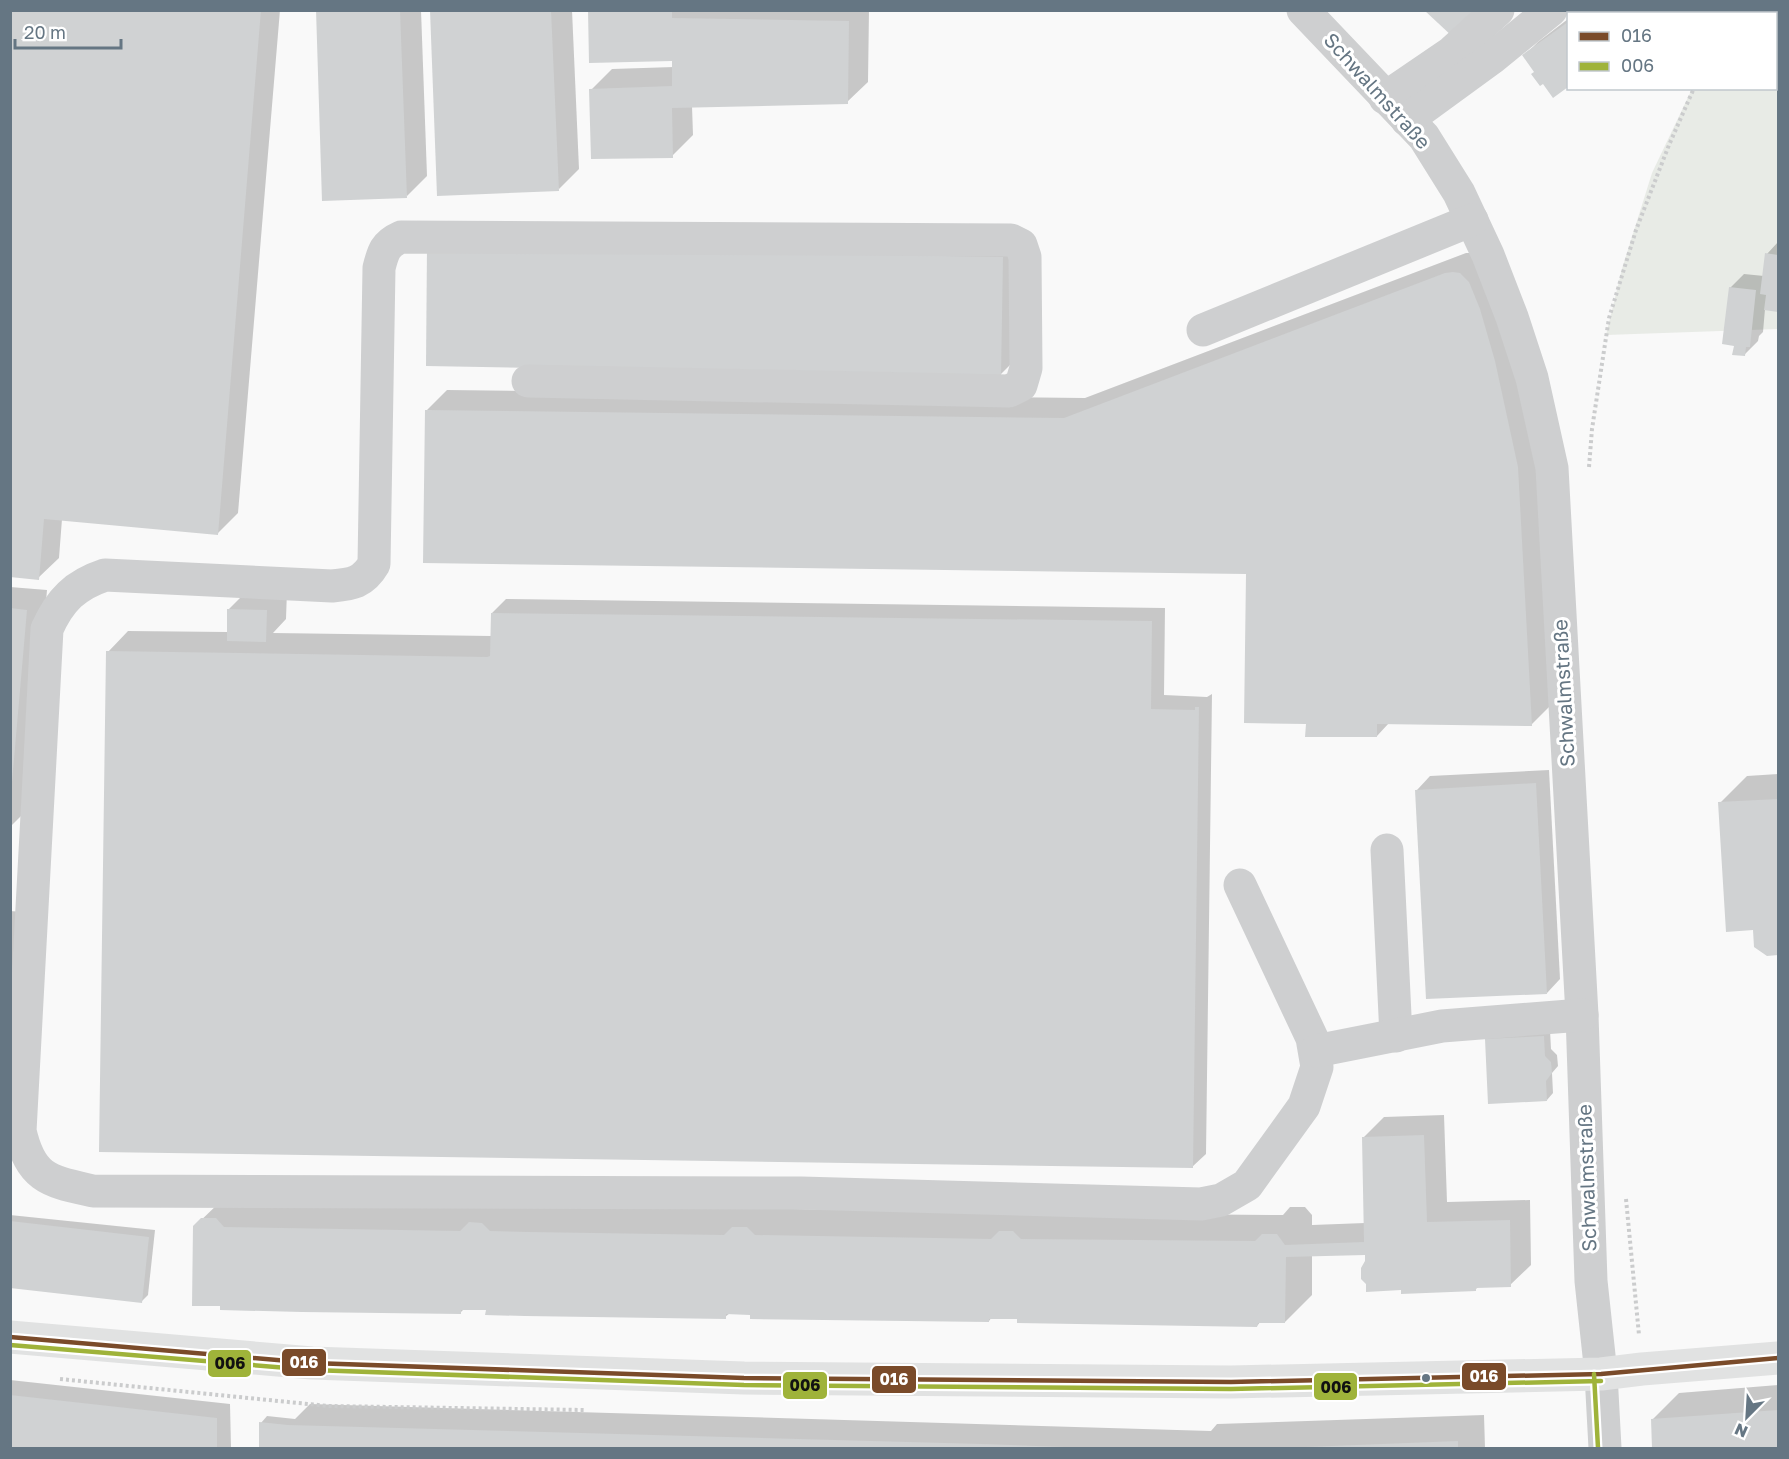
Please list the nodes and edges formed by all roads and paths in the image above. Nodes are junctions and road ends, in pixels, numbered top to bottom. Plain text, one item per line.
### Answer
1 (1303, 10) edge
2 (1498, 10) edge
3 (1551, 10) edge
4 (1693, 90) edge
5 (1396, 109) junction
6 (1472, 220) junction
7 (1203, 330) dead end
8 (528, 381) dead end
9 (1589, 473) dead end
10 (1387, 850) dead end
11 (1240, 885) dead end
12 (1582, 1015) junction
13 (1396, 1036) junction
14 (1316, 1052) junction
15 (1625, 1189) dead end
16 (10, 1336) edge
17 (1779, 1358) edge
18 (1642, 1369) junction
19 (1601, 1374) junction
20 (1605, 1449) edge

1 - 5 street, Schwalmstraße
2 - 5 street
3 - 5 street
4 - 9 path
5 - 6 street, Schwalmstraße
6 - 7 street
6 - 12 street, Schwalmstraße
8 - 14 street
10 - 13 street
11 - 14 street
12 - 13 street
12 - 19 street, Schwalmstraße
13 - 14 street
15 - 18 path
16 - 19 main road
17 - 18 main road
18 - 19 main road
19 - 20 street, Schwalmstraße

